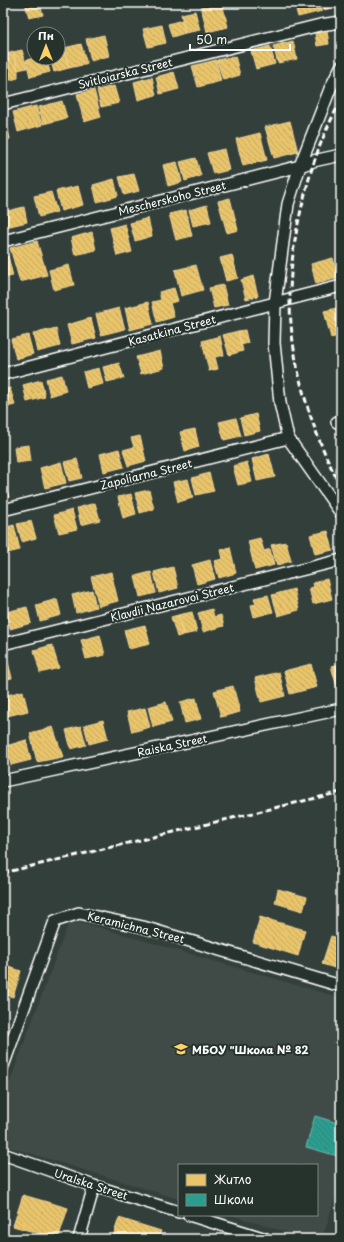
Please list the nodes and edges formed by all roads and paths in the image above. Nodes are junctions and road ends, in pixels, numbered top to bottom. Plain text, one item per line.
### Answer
1 (341, 22) edge
2 (341, 67) edge
3 (3, 104) edge
4 (341, 155) edge
5 (300, 166) junction
6 (3, 241) edge
7 (341, 286) edge
8 (275, 303) junction
9 (3, 374) edge
10 (288, 438) junction
11 (3, 510) edge
12 (341, 513) edge
13 (341, 560) edge
14 (3, 644) edge
15 (341, 709) edge
16 (3, 781) edge
17 (341, 986) edge
18 (3, 1066) edge
19 (3, 1154) edge
20 (94, 1186) junction
21 (178, 1212) edge
22 (192, 1216) edge
23 (78, 1239) edge
24 (266, 1239) edge

1 - 3 street, Svitloiarska Street
2 - 5 street
4 - 5 street, Mescherskoho Street
5 - 6 street, Mescherskoho Street
5 - 8 street
7 - 8 street, Kasatkina Street
8 - 9 street, Kasatkina Street
8 - 10 street
10 - 11 street, Zapoliarna Street
10 - 12 street
13 - 14 street, Klavdii Nazarovoi Street
15 - 16 street, Raiska Street
17 - 18 street, Keramichna Street
19 - 20 street, Uralska Street
20 - 21 street, Uralska Street
20 - 23 street
22 - 24 street

